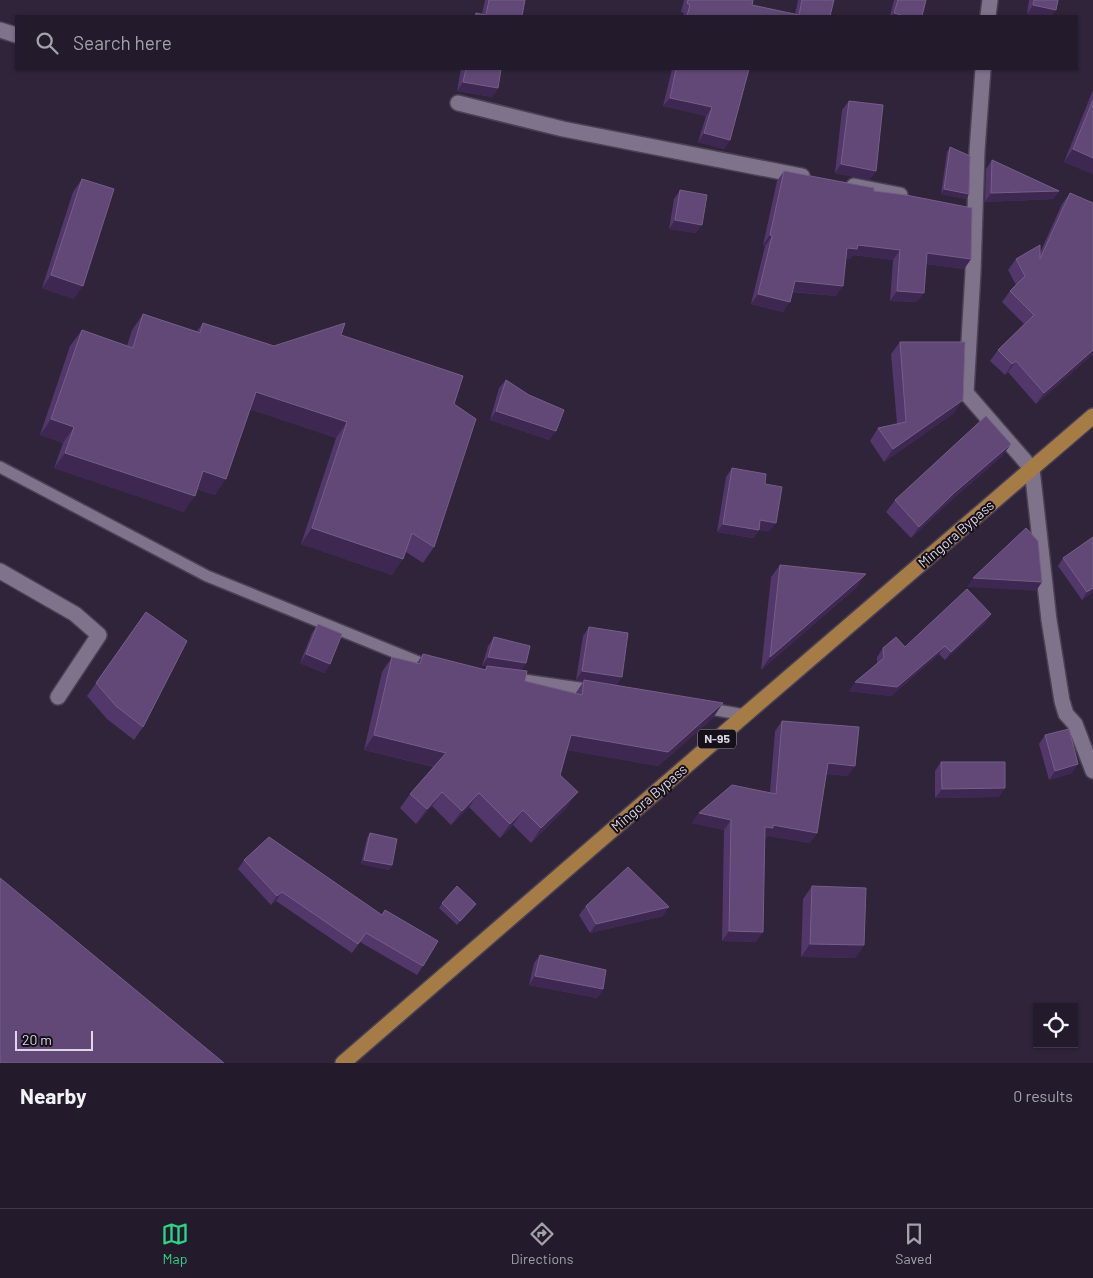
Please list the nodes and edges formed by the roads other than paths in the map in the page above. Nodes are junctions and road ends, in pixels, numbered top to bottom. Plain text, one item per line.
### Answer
1 (990, 0) edge
2 (988, 15) edge
3 (0, 30) edge
4 (15, 35) edge
5 (983, 70) edge
6 (458, 103) dead end
7 (812, 178) edge
8 (841, 184) edge
9 (918, 199) edge
10 (1093, 416) edge
11 (0, 467) edge
12 (1032, 469) junction
13 (0, 571) edge
14 (445, 668) edge
15 (504, 677) edge
16 (601, 692) edge
17 (58, 696) dead end
18 (696, 707) edge
19 (745, 715) junction
20 (1093, 771) edge
21 (343, 1063) edge

1 - 2 street
3 - 4 street
5 - 12 street
6 - 7 street
8 - 9 street
10 - 12 highway, Mingora Bypass / N-95
11 - 14 lane
12 - 19 highway, Mingora Bypass / N-95
12 - 20 street
13 - 17 street
15 - 16 lane
18 - 19 lane
19 - 21 highway, Mingora Bypass / N-95

